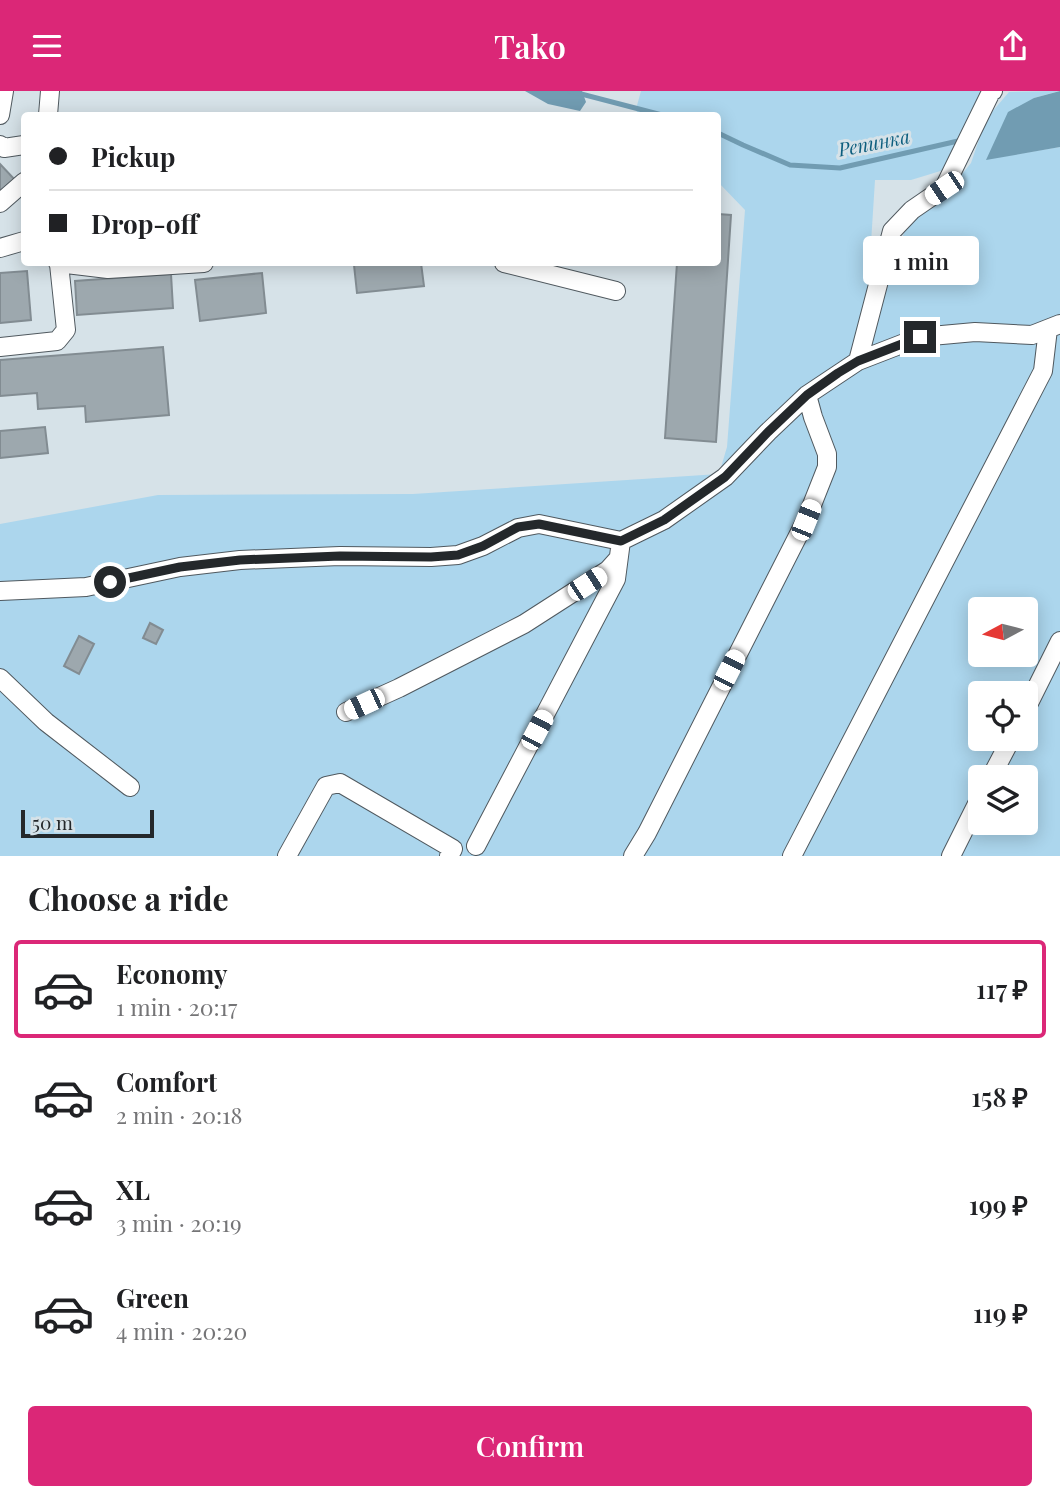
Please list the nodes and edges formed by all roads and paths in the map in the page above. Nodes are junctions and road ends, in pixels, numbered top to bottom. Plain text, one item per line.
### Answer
1 (4, 91) edge
2 (50, 91) edge
3 (993, 91) edge
4 (48, 112) edge
5 (0, 114) edge
6 (0, 145) edge
7 (21, 145) edge
8 (21, 185) edge
9 (0, 203) edge
10 (21, 242) edge
11 (0, 248) edge
12 (58, 266) edge
13 (83, 266) edge
14 (156, 266) edge
15 (516, 266) edge
16 (616, 291) dead end
17 (1054, 326) edge
18 (0, 347) edge
19 (858, 361) junction
20 (807, 395) junction
21 (621, 541) junction
22 (617, 560) junction
23 (0, 591) edge
24 (1060, 641) edge
25 (0, 678) edge
26 (1038, 685) edge
27 (346, 712) dead end
28 (130, 787) dead end
29 (968, 822) edge
30 (476, 846) dead end
31 (288, 856) edge
32 (449, 856) edge
33 (633, 856) edge
34 (792, 856) edge
35 (951, 856) edge

1 - 5 street
2 - 4 street
3 - 19 street
6 - 7 street
8 - 9 street
10 - 11 street
12 - 18 street
13 - 14 street
15 - 16 street
17 - 19 street
17 - 34 street
19 - 20 street
20 - 21 street
20 - 33 street
21 - 22 street
21 - 23 street
22 - 27 street
22 - 30 street
24 - 26 street
25 - 28 street
29 - 35 street
31 - 32 street

